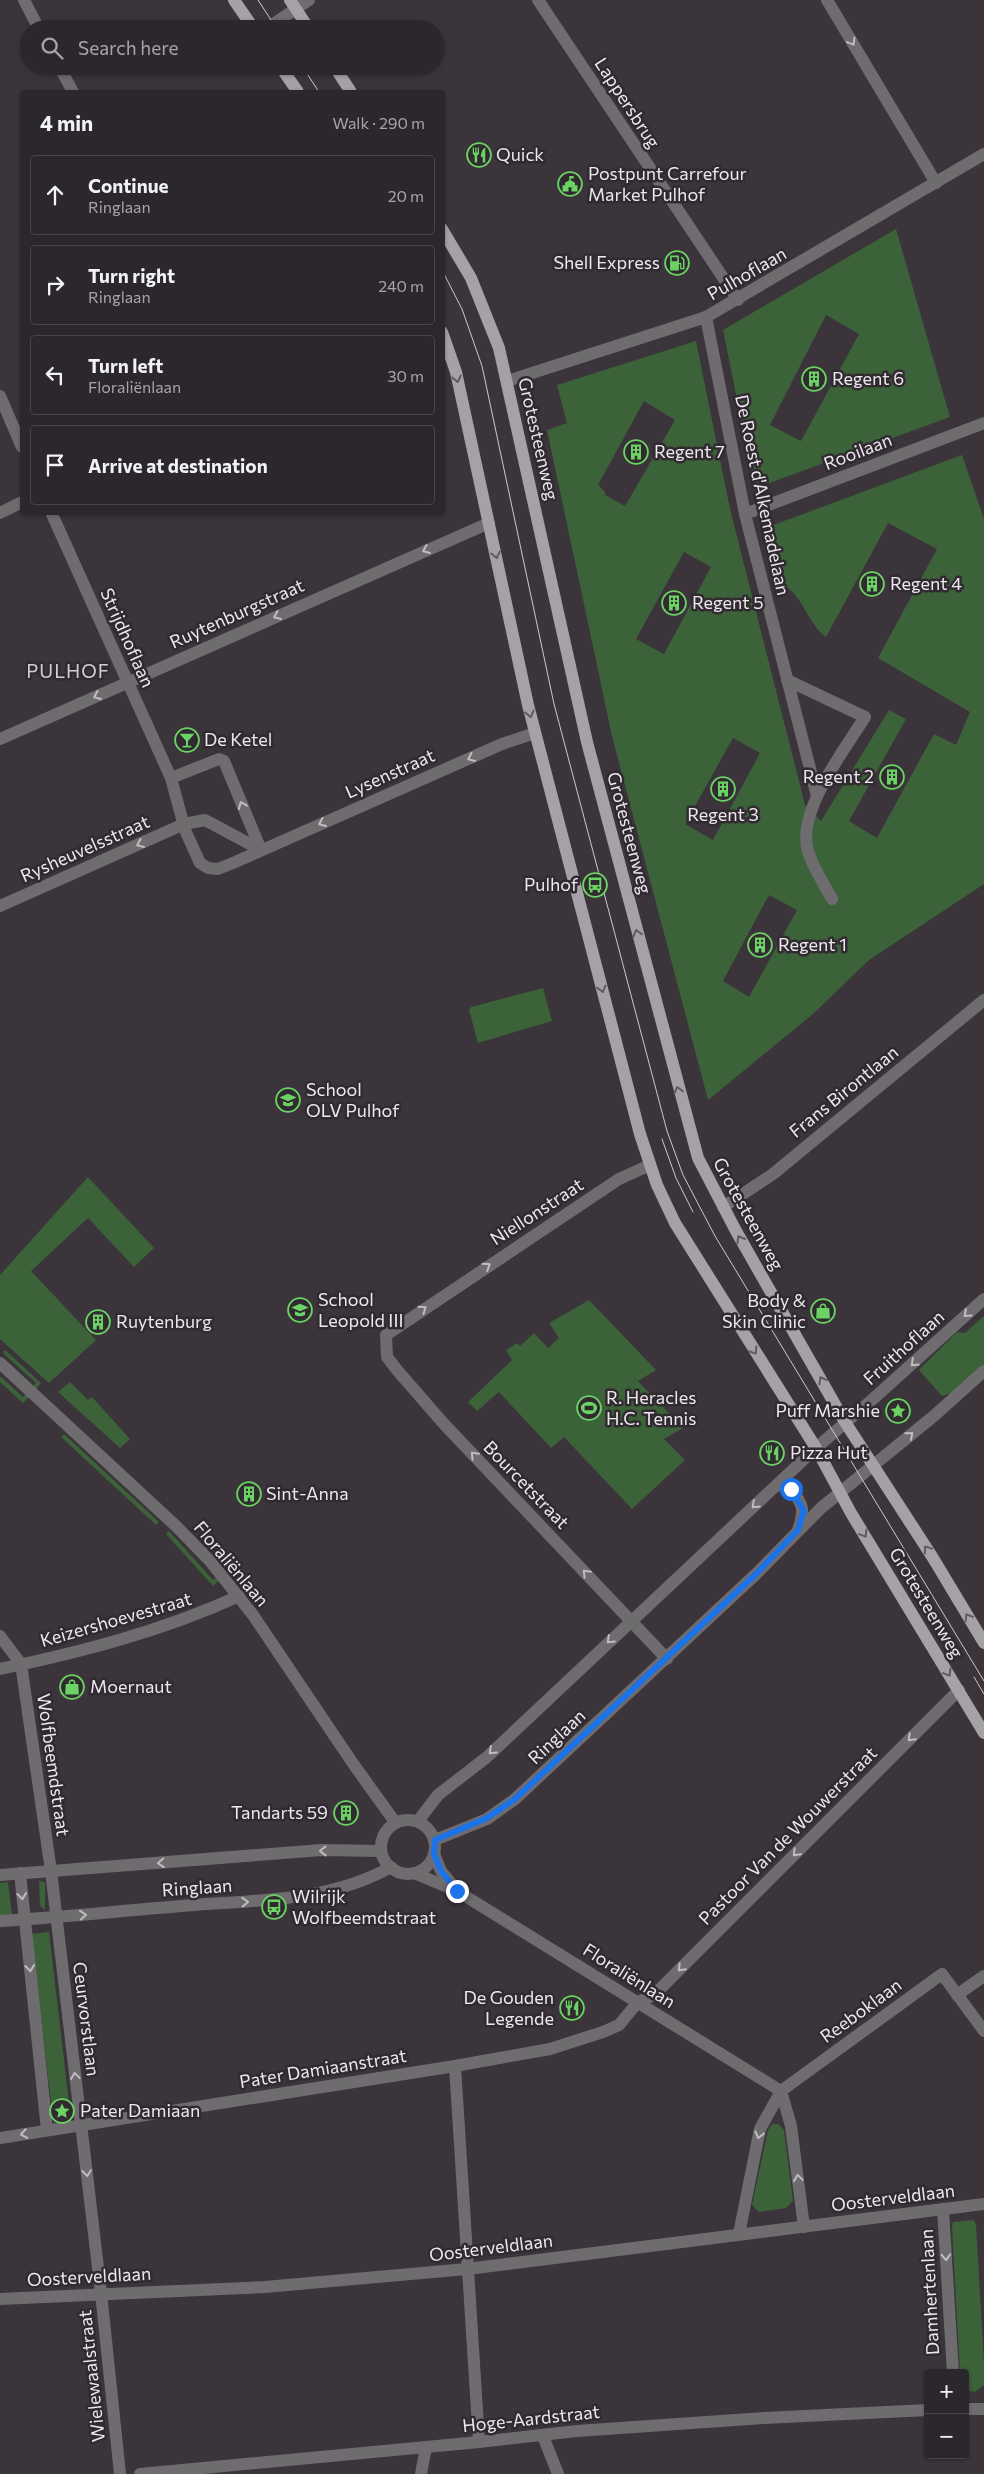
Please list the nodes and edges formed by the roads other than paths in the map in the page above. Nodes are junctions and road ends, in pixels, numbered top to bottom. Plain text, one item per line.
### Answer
1 (24, 0) edge
2 (234, 0) edge
3 (310, 0) edge
4 (538, 0) edge
5 (828, 0) edge
6 (293, 4) edge
7 (34, 20) edge
8 (248, 20) edge
9 (276, 20) edge
10 (303, 20) edge
11 (64, 75) edge
12 (286, 75) edge
13 (340, 75) edge
14 (72, 90) edge
15 (297, 90) edge
16 (350, 90) edge
17 (984, 154) edge
18 (936, 183) junction
19 (445, 234) edge
20 (738, 300) junction
21 (706, 317) junction
22 (445, 341) edge
23 (507, 381) junction
24 (0, 396) edge
25 (984, 423) edge
26 (20, 442) edge
27 (20, 503) edge
28 (0, 513) edge
29 (745, 514) junction
30 (53, 515) edge
31 (490, 523) junction
32 (787, 680) junction
33 (128, 682) junction
34 (534, 733) junction
35 (0, 739) edge
36 (171, 778) junction
37 (817, 796) junction
38 (184, 824) junction
39 (260, 850) junction
40 (208, 868) joint
41 (832, 899) dead end
42 (0, 906) edge
43 (984, 1000) edge
44 (650, 1166) junction
45 (723, 1207) junction
46 (984, 1299) edge
47 (0, 1363) edge
48 (398, 1370) joint
49 (984, 1371) edge
50 (846, 1422) junction
51 (816, 1448) junction
52 (872, 1465) junction
53 (777, 1485) junction
54 (839, 1492) junction
55 (798, 1530) junction
56 (239, 1596) junction
57 (631, 1621) junction
58 (0, 1636) edge
59 (984, 1643) edge
60 (667, 1659) junction
61 (22, 1664) junction
62 (0, 1669) edge
63 (959, 1690) junction
64 (984, 1733) edge
65 (418, 1821) junction
66 (395, 1822) junction
67 (435, 1840) junction
68 (382, 1851) junction
69 (434, 1854) junction
70 (391, 1867) junction
71 (51, 1871) junction
72 (20, 1873) junction
73 (414, 1873) junction
74 (0, 1875) edge
75 (457, 1891) junction
76 (56, 1917) junction
77 (25, 1920) junction
78 (0, 1922) edge
79 (984, 1976) edge
80 (957, 1995) junction
81 (638, 2002) junction
82 (983, 2027) edge
83 (455, 2066) junction
84 (781, 2092) junction
85 (81, 2125) junction
86 (48, 2130) junction
87 (0, 2138) edge
88 (984, 2204) edge
89 (943, 2209) junction
90 (804, 2227) junction
91 (739, 2234) junction
92 (467, 2269) junction
93 (101, 2293) junction
94 (0, 2299) edge
95 (953, 2369) edge
96 (924, 2410) edge
97 (969, 2410) edge
98 (984, 2410) edge
99 (543, 2436) junction
100 (480, 2442) junction
101 (426, 2447) junction
102 (180, 2472) edge
103 (120, 2474) edge
104 (140, 2474) edge
105 (421, 2474) edge
106 (558, 2474) edge

1 - 7 street
2 - 8 main road
3 - 6 street
4 - 20 street, Lappersbrug
5 -> 18 street
6 - 9 street
6 - 10 main road
11 - 14 street
12 - 15 main road
13 - 16 main road
17 - 18 street, Pulhoflaan
18 - 20 street, Pulhoflaan
19 - 23 main road, Grotesteenweg
20 - 21 street, Pulhoflaan
21 - 23 street, Pulhoflaan
21 - 29 street, De Roest d'Alkemadelaan
22 -> 31 main road
45 -> 23 main road, Grotesteenweg
24 - 26 street
25 - 29 street, Rooilaan
27 - 28 street
29 - 32 street, De Roest d'Alkemadelaan
30 - 33 street, Strijdhoflaan
31 -> 33 street, Ruytenburgstraat
31 -> 34 main road
32 - 37 street, De Roest d'Alkemadelaan
32 - 37 street
33 -> 35 street, Ruytenburgstraat
33 - 36 street, Strijdhoflaan
34 -> 39 street, Lysenstraat
34 -> 44 main road
36 - 38 street, Strijdhoflaan
39 -> 36 street
37 - 41 street
38 - 39 street
38 - 40 street, Strijdhoflaan
38 -> 42 street, Rysheuvelsstraat
39 - 40 street, Lysenstraat
43 - 45 street, Frans Birontlaan
48 -> 44 street, Niellonstraat
44 -> 51 main road
50 -> 45 main road, Grotesteenweg
46 -> 50 street, Fruithoflaan
47 - 56 street, Floraliënlaan
57 -> 48 street, Bourcetstraat
52 -> 49 street
50 - 51 street, Fruithoflaan
50 - 52 main road, Grotesteenweg
51 - 53 street, Ringlaan
51 - 54 main road, Grotesteenweg
52 - 54 street, Ringlaan
59 -> 52 main road, Grotesteenweg
53 - 55 street
53 -> 57 street, Ringlaan
54 - 55 street, Ringlaan
54 -> 63 main road, Grotesteenweg
55 - 60 street, Ringlaan
56 - 61 street, Keizershoevestraat
56 - 66 street, Floraliënlaan
57 - 60 street
57 -> 65 street, Ringlaan
58 - 61 street
60 - 67 street, Ringlaan
61 - 62 street, Keizershoevestraat
61 - 71 street, Wolfbeemdstraat
63 - 64 main road, Grotesteenweg
63 -> 81 street, Pastoor Van de Wouwerstraat
65 - 66 street
65 - 67 street
66 - 68 street
67 - 69 street
68 - 70 street
68 -> 71 street, Ringlaan
69 - 73 street
69 - 75 street, Floraliënlaan
70 - 73 street
76 -> 70 street, Ringlaan
71 - 72 street, Ringlaan
71 - 76 street, Wolfbeemdstraat
72 - 74 street, Ringlaan
72 -> 77 street
73 - 75 street, Floraliënlaan
75 - 81 street, Floraliënlaan
76 - 77 street, Ringlaan
85 -> 76 street, Ceurvorstlaan
77 - 78 street, Ringlaan
77 -> 86 street
79 - 80 street
80 - 82 street
80 - 84 street, Reeboklaan
81 - 83 street, Pater Damiaanstraat
81 - 84 street, Floraliënlaan
83 - 85 street, Pater Damiaanstraat
83 - 92 street
90 -> 84 street
84 -> 91 street
85 - 86 street, Pater Damiaanstraat
85 -> 93 street, Wielewaalstraat
86 -> 87 street, Pater Damiaanstraat
88 - 89 street, Oosterveldlaan
89 - 90 street, Oosterveldlaan
89 -> 95 street, Damhertenlaan
90 - 91 street, Oosterveldlaan
91 - 92 street, Oosterveldlaan
92 - 93 street, Oosterveldlaan
92 - 100 street
93 - 94 street, Oosterveldlaan
93 - 103 street, Wielewaalstraat
96 - 99 street, Hoge-Aardstraat
97 - 98 street
99 - 100 street, Hoge-Aardstraat
99 - 106 street
100 - 101 street, Hoge-Aardstraat
101 - 102 street, Hoge-Aardstraat
101 - 105 street
102 - 104 street, Hoge-Aardstraat

